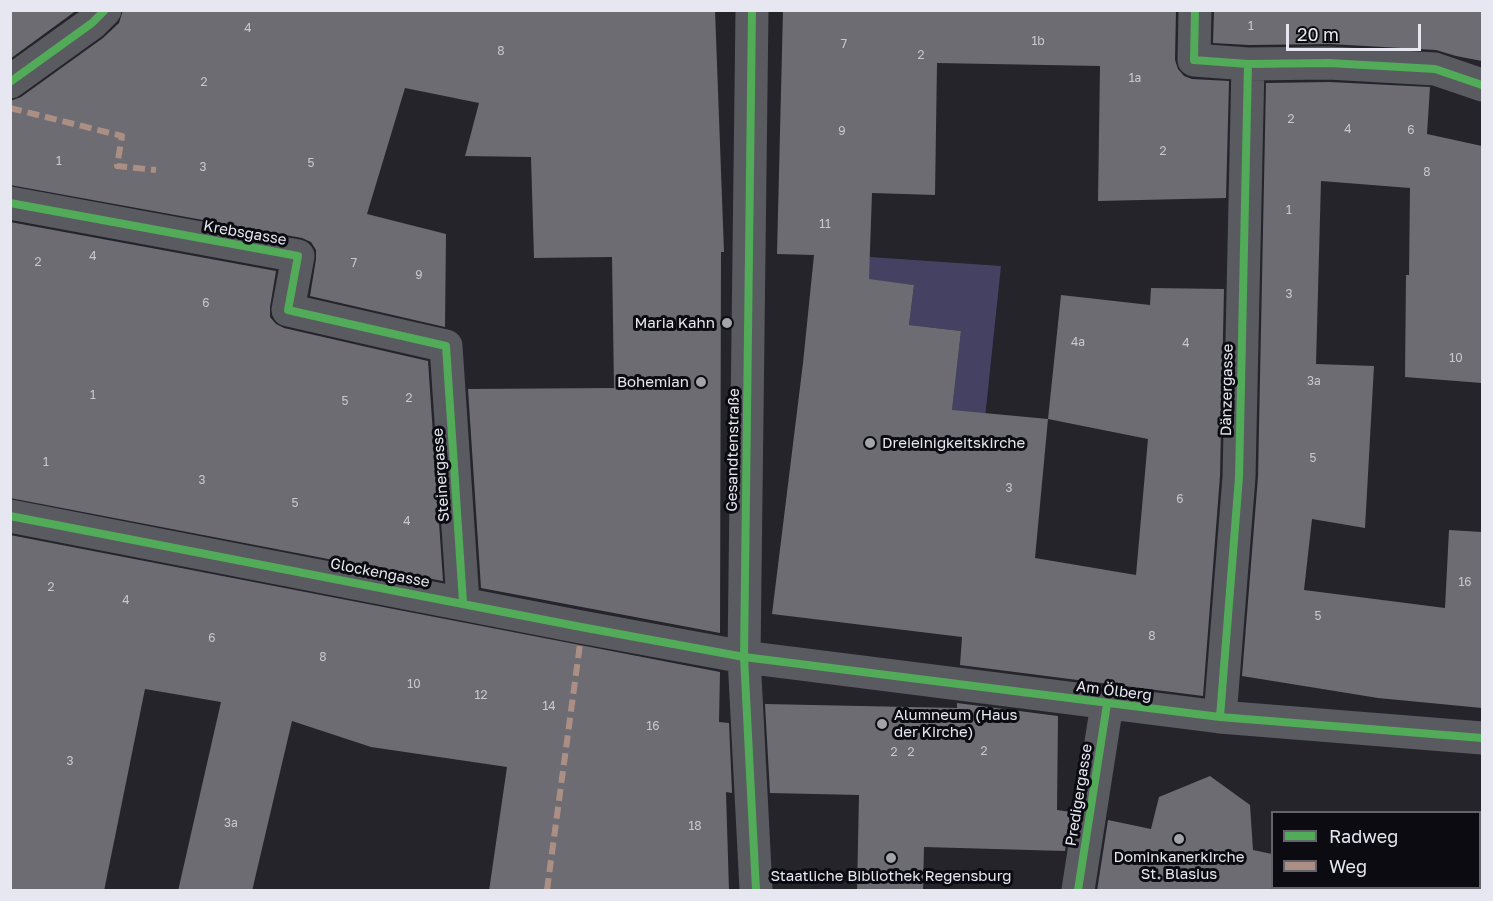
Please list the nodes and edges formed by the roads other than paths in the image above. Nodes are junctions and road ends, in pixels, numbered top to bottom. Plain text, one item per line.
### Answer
1 (105, 10) edge
2 (752, 10) edge
3 (1195, 10) edge
4 (1248, 64) junction
5 (10, 82) edge
6 (1482, 85) edge
7 (10, 203) edge
8 (446, 346) joint
9 (10, 516) edge
10 (463, 602) junction
11 (744, 657) junction
12 (1107, 704) junction
13 (1220, 717) junction
14 (1482, 738) edge
15 (756, 891) edge
16 (1078, 891) edge

1 - 5 street
2 - 11 street, Gesandtenstraße
3 - 4 street
4 - 6 street
4 - 13 street, Dänzergasse
7 - 8 street, Krebsgasse
8 - 10 street, Steinergasse
9 - 10 street, Glockengasse
10 - 11 street, Glockengasse
11 - 12 street, Am Ölberg
11 - 15 street, Gesandtenstraße
12 - 13 street, Am Ölberg
12 - 16 street, Predigergasse
13 - 14 street, Am Ölberg

